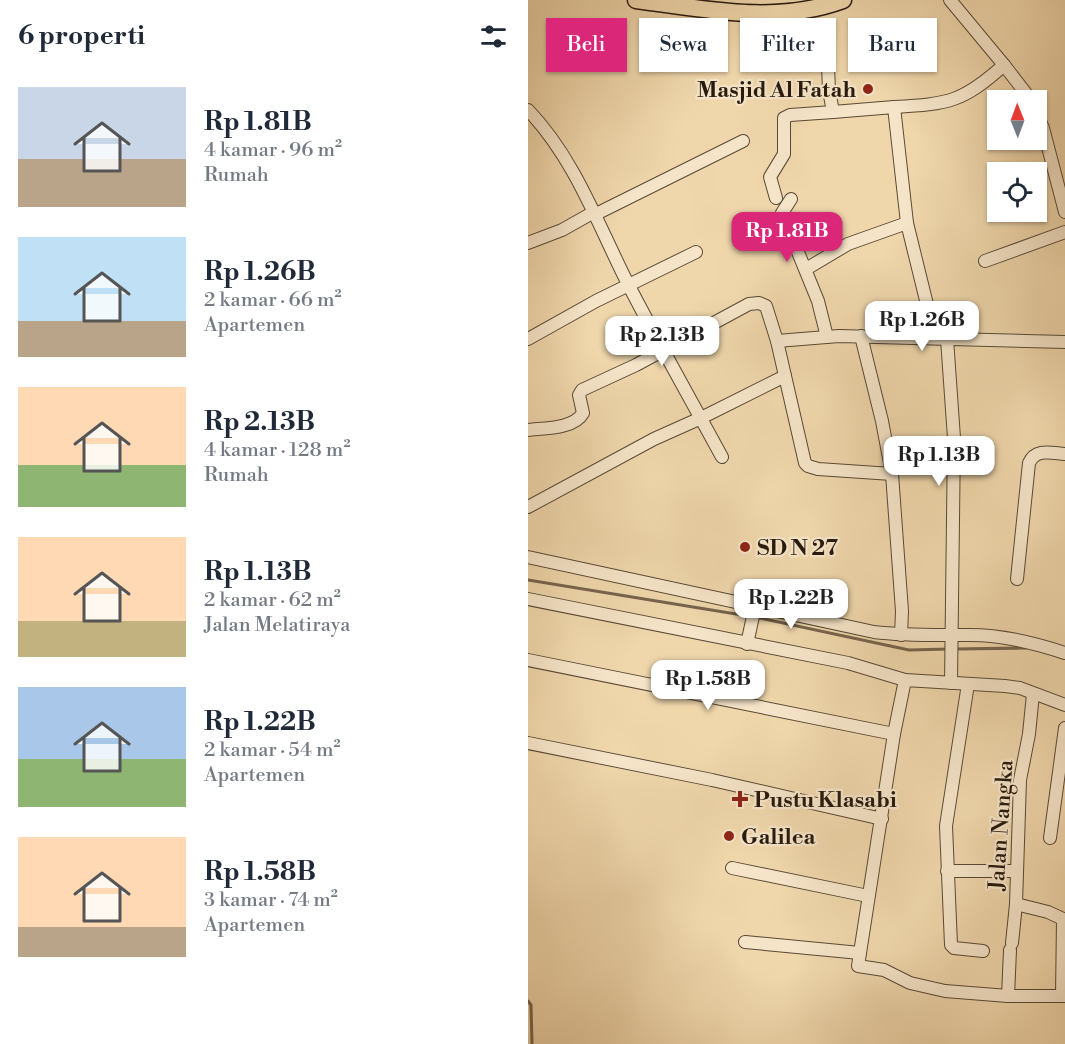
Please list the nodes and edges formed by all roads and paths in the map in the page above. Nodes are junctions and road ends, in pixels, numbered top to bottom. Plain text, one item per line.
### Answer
1 (636, 0) edge
2 (843, 0) edge
3 (950, 0) edge
4 (1004, 65) junction
5 (828, 72) edge
6 (1023, 90) edge
7 (894, 107) junction
8 (528, 111) edge
9 (833, 112) junction
10 (743, 141) dead end
11 (1047, 147) edge
12 (1065, 156) edge
13 (1051, 160) junction
14 (776, 198) dead end
15 (791, 199) dead end
16 (1065, 212) edge
17 (595, 213) junction
18 (907, 223) junction
19 (1065, 232) edge
20 (528, 243) edge
21 (696, 252) dead end
22 (985, 261) dead end
23 (806, 269) junction
24 (629, 285) junction
25 (861, 336) junction
26 (827, 337) junction
27 (941, 338) junction
28 (528, 339) edge
29 (777, 341) junction
30 (1065, 342) edge
31 (663, 349) junction
32 (785, 376) junction
33 (701, 418) junction
34 (528, 430) edge
35 (1065, 454) edge
36 (722, 457) dead end
37 (892, 474) junction
38 (528, 507) edge
39 (528, 557) edge
40 (1017, 579) dead end
41 (528, 599) edge
42 (754, 611) junction
43 (901, 635) junction
44 (748, 639) junction
45 (951, 640) junction
46 (1065, 652) edge
47 (528, 660) edge
48 (905, 680) junction
49 (951, 680) junction
50 (968, 684) junction
51 (1033, 694) junction
52 (1065, 705) edge
53 (1065, 728) edge
54 (894, 734) junction
55 (528, 743) edge
56 (882, 819) junction
57 (1050, 838) dead end
58 (732, 868) dead end
59 (1017, 870) junction
60 (947, 871) junction
61 (868, 896) junction
62 (1016, 904) junction
63 (745, 942) dead end
64 (983, 951) dead end
65 (860, 953) junction
66 (1008, 996) junction
67 (1064, 996) edge

1 - 2 highway
3 - 4 street
4 - 6 street
4 - 7 street
5 - 9 street
7 - 9 street
7 - 18 street
8 - 17 street
9 - 14 street
10 - 17 street
11 - 13 street
12 - 13 street
13 - 16 street
15 - 23 street
17 - 20 street
17 - 24 street
18 - 23 street
18 - 27 street
19 - 22 street
21 - 24 street
23 - 26 street
24 - 28 street
24 - 31 street
25 - 26 street
25 - 27 street
25 - 37 street
26 - 29 street
27 - 30 street
27 - 45 street
29 - 31 street
29 - 32 street
31 - 33 street
31 - 34 street
32 - 33 street
32 - 37 street
33 - 36 street
33 - 38 street
35 - 40 street
37 - 43 street
39 - 42 street
41 - 44 street
42 - 43 street
42 - 44 street
43 - 45 street
44 - 48 street
45 - 46 street
45 - 49 street
47 - 54 street
48 - 49 street
48 - 54 street
49 - 50 street
50 - 51 street
50 - 60 street
51 - 52 street
51 - 59 street, Jalan Nangka
53 - 57 street
54 - 56 street
55 - 56 street
56 - 61 street
58 - 61 street
59 - 60 street
59 - 62 street, Jalan Nangka
60 - 64 street
61 - 65 street
62 - 66 street
62 - 67 street, Jalan Nangka
63 - 65 street
65 - 66 street
66 - 67 street

